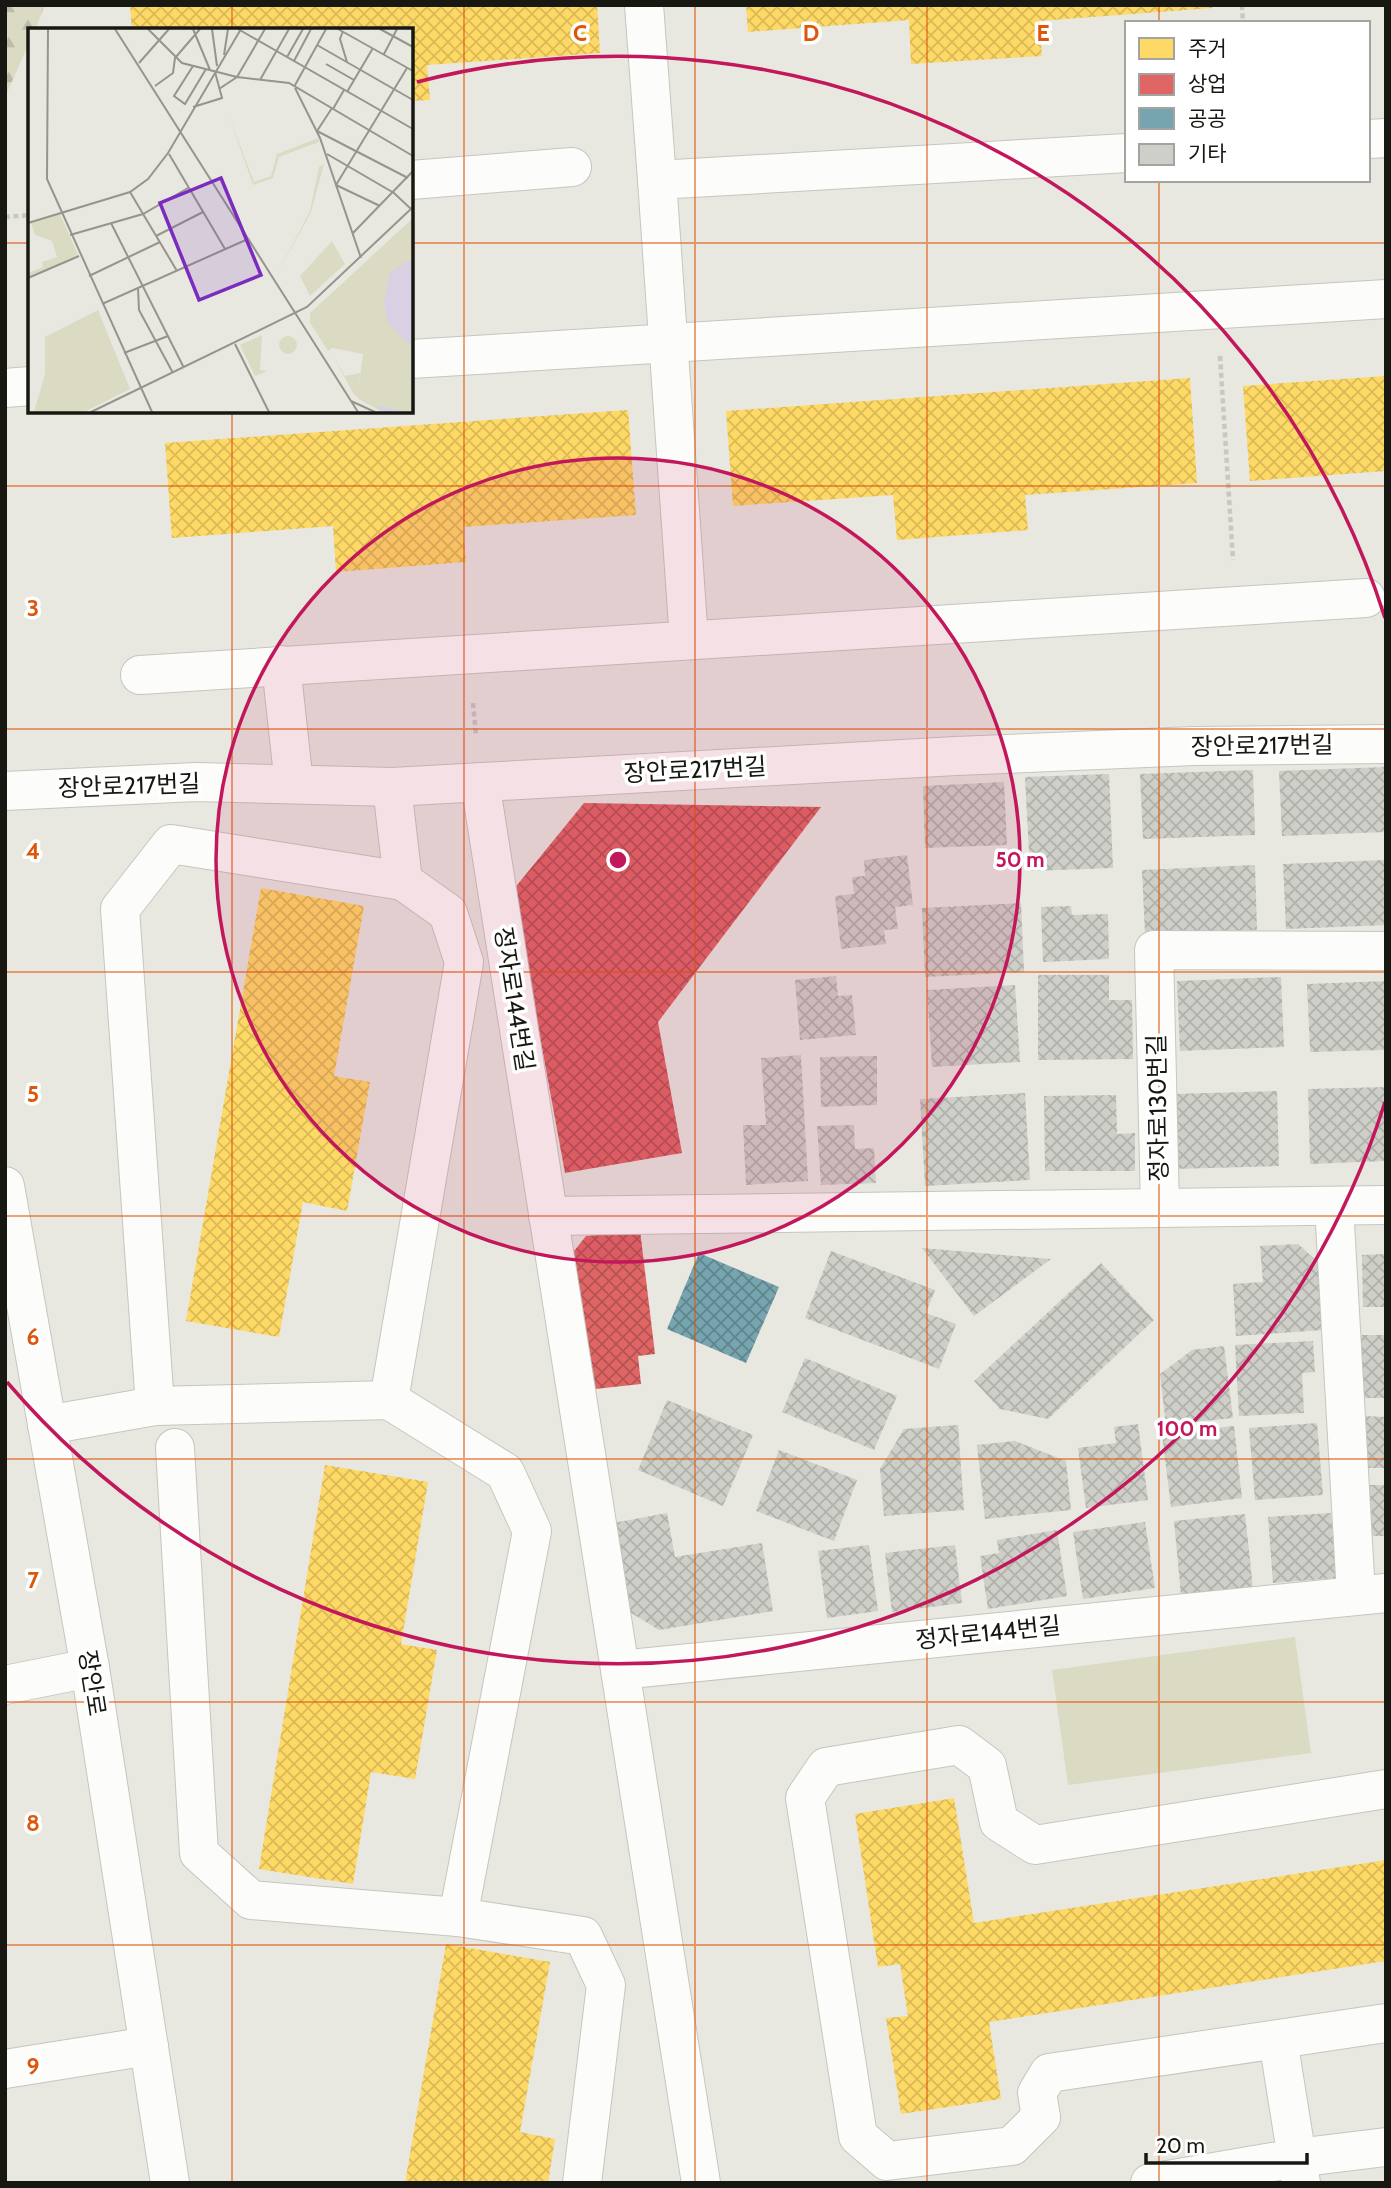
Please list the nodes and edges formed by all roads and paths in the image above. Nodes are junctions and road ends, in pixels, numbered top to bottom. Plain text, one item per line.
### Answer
1 (644, 5) edge
2 (1125, 153) edge
3 (572, 167) dead end
4 (413, 180) edge
5 (657, 180) junction
6 (28, 215) edge
7 (5, 217) edge
8 (1386, 299) edge
9 (1217, 309) junction
10 (667, 343) junction
11 (413, 359) edge
12 (28, 386) edge
13 (5, 388) edge
14 (1366, 598) dead end
15 (1236, 606) junction
16 (689, 640) junction
17 (468, 654) junction
18 (281, 665) junction
19 (140, 675) dead end
20 (1386, 744) edge
21 (480, 782) junction
22 (294, 784) junction
23 (392, 787) junction
24 (5, 792) edge
25 (403, 881) junction
26 (1386, 951) edge
27 (5, 1186) edge
28 (1386, 1205) edge
29 (1334, 1206) junction
30 (1160, 1208) junction
31 (548, 1216) junction
32 (389, 1400) junction
33 (155, 1406) junction
34 (47, 1425) junction
35 (176, 1448) dead end
36 (1371, 1594) edge
37 (90, 1668) junction
38 (620, 1670) junction
39 (5, 1685) edge
40 (1386, 1789) edge
41 (458, 1917) junction
42 (1386, 2023) edge
43 (1279, 2040) junction
44 (149, 2046) junction
45 (5, 2069) edge
46 (1386, 2147) edge
47 (1298, 2170) edge
48 (170, 2183) edge
49 (582, 2183) edge
50 (701, 2183) edge
51 (1150, 2183) edge

1 - 5 street
2 - 5 street
3 - 4 street
5 - 10 street
6 - 7 path
8 - 9 street
9 - 10 street
9 - 15 path
10 - 11 street
10 - 16 street
12 - 13 street
14 - 15 street
15 - 16 street
16 - 17 street
17 - 18 street
17 - 21 path
18 - 19 street
18 - 22 street
20 - 21 street, 장안로217번길
21 - 23 street, 장안로217번길
21 - 31 street, 정자로144번길
22 - 23 street, 장안로217번길
22 - 24 street, 장안로217번길
23 - 25 street
25 - 32 street
25 - 33 street
26 - 30 street, 정자로130번길
27 - 34 street, 장안로
28 - 29 street, 정자로130번길
29 - 30 street, 정자로130번길
29 - 36 street
30 - 31 street
31 - 38 street, 정자로144번길
32 - 33 street
32 - 41 street
33 - 34 street
34 - 37 street, 장안로
35 - 41 street
36 - 38 street, 정자로144번길
37 - 39 street
37 - 44 street, 장안로
38 - 50 street, 정자로144번길
40 - 43 street
41 - 49 street
42 - 43 street
43 - 47 street
44 - 45 street
44 - 48 street, 장안로
46 - 47 street
47 - 51 street

